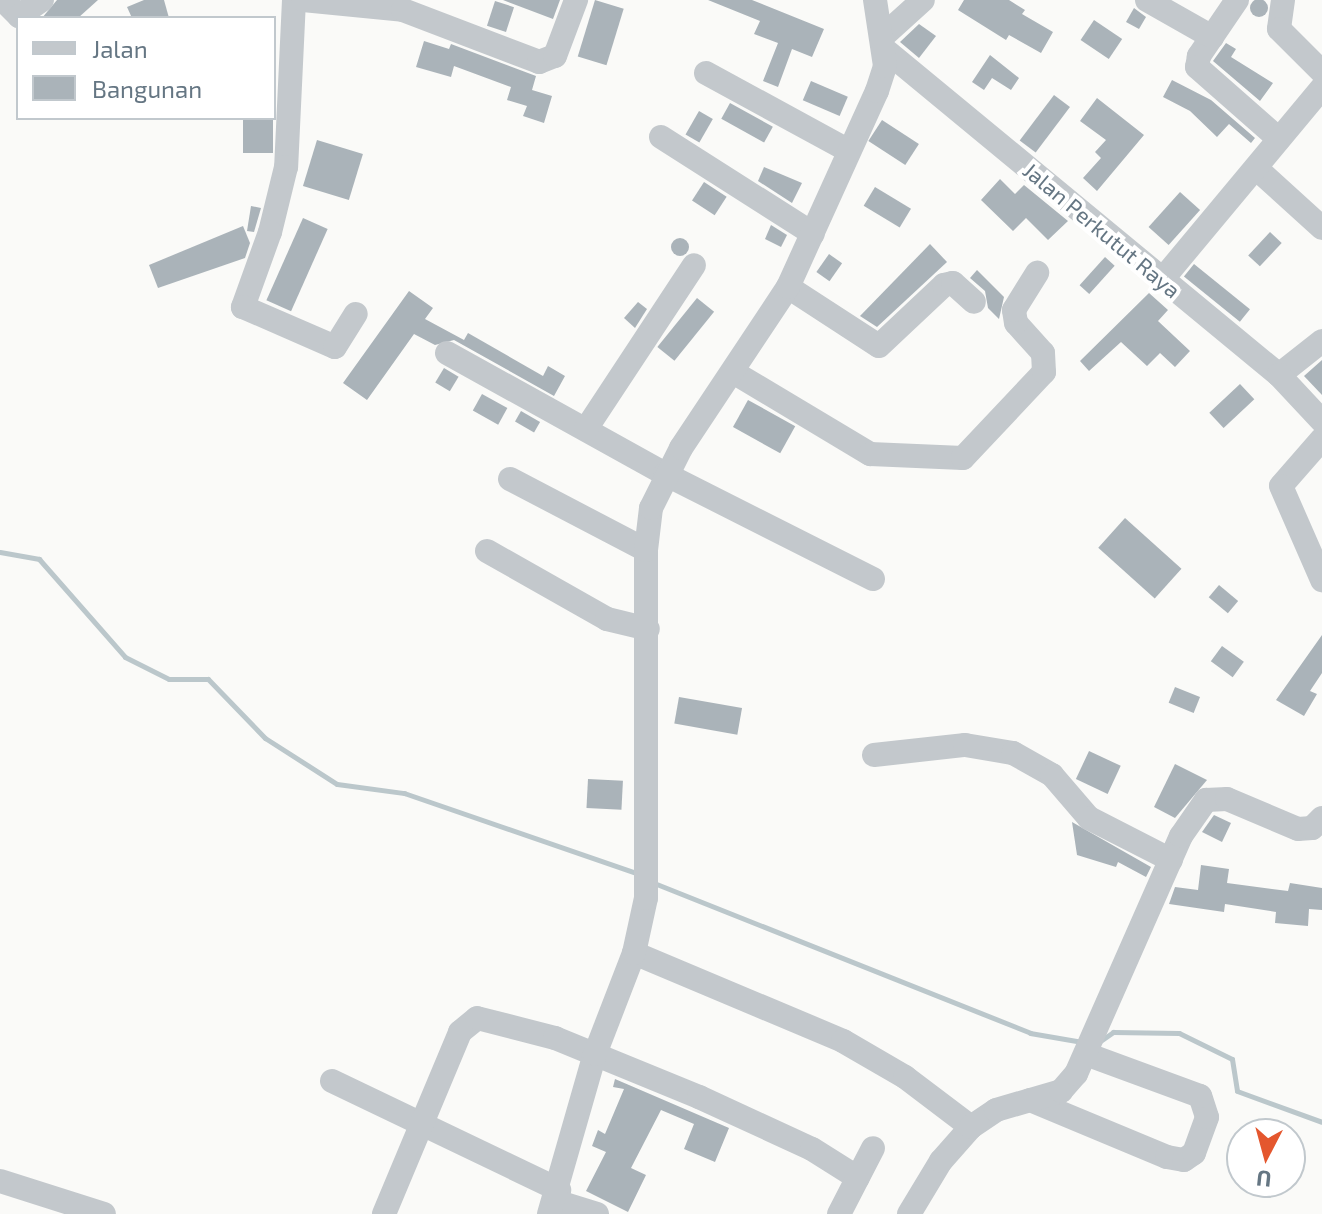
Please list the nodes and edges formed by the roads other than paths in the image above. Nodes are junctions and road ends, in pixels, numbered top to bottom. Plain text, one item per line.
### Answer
1 (42, 0) edge
2 (294, 0) edge
3 (303, 0) edge
4 (576, 0) edge
5 (875, 0) edge
6 (923, 0) edge
7 (1147, 0) edge
8 (1237, 0) edge
9 (1283, 0) edge
10 (12, 17) edge
11 (284, 30) edge
12 (1212, 37) junction
13 (883, 43) junction
14 (1322, 72) edge
15 (706, 73) dead end
16 (1322, 88) edge
17 (661, 137) dead end
18 (1279, 139) junction
19 (847, 150) junction
20 (1257, 169) junction
21 (1322, 228) edge
22 (813, 234) junction
23 (694, 265) dead end
24 (1037, 273) dead end
25 (1161, 281) junction
26 (788, 287) junction
27 (974, 302) dead end
28 (356, 314) dead end
29 (1322, 341) edge
30 (447, 353) dead end
31 (733, 372) junction
32 (1279, 375) junction
33 (1322, 421) edge
34 (586, 429) junction
35 (1319, 449) edge
36 (665, 474) junction
37 (510, 479) dead end
38 (646, 550) junction
39 (487, 551) dead end
40 (873, 579) dead end
41 (1322, 580) edge
42 (648, 629) junction
43 (874, 755) dead end
44 (1322, 818) edge
45 (1171, 860) junction
46 (634, 953) junction
47 (1086, 1051) junction
48 (595, 1054) junction
49 (332, 1081) dead end
50 (1030, 1100) junction
51 (423, 1122) junction
52 (971, 1127) junction
53 (873, 1148) dead end
54 (858, 1178) junction
55 (0, 1181) edge
56 (554, 1201) edge
57 (104, 1214) edge
58 (384, 1214) edge
59 (597, 1214) edge
60 (839, 1214) edge
61 (909, 1214) edge

1 - 10 street
2 - 11 street
3 - 4 street
5 - 13 street
6 - 13 street
7 - 12 street
8 - 12 street
9 - 14 street
11 - 28 street
12 - 18 street
13 - 19 street
13 - 25 street, Jalan Perkutut Raya
15 - 19 street
16 - 18 street
17 - 22 street
18 - 20 street
19 - 22 street
20 - 21 street
20 - 25 street
22 - 26 street
23 - 34 street
24 - 31 street
25 - 32 street, Jalan Perkutut Raya
26 - 27 street
26 - 31 street
29 - 32 street
30 - 34 street
31 - 36 street
32 - 33 street, Jalan Perkutut Raya
34 - 36 street
35 - 41 street
36 - 38 street
36 - 40 street
37 - 38 street
38 - 42 street
39 - 42 street
42 - 46 street
43 - 45 street
44 - 45 street
45 - 47 street
46 - 48 street
46 - 52 street
47 - 50 street
47 - 50 street
48 - 51 street
48 - 54 street
48 - 56 street
49 - 51 street
50 - 52 street
51 - 56 street
51 - 58 street
52 - 61 street
53 - 54 street
54 - 60 street
55 - 57 street
56 - 59 street

